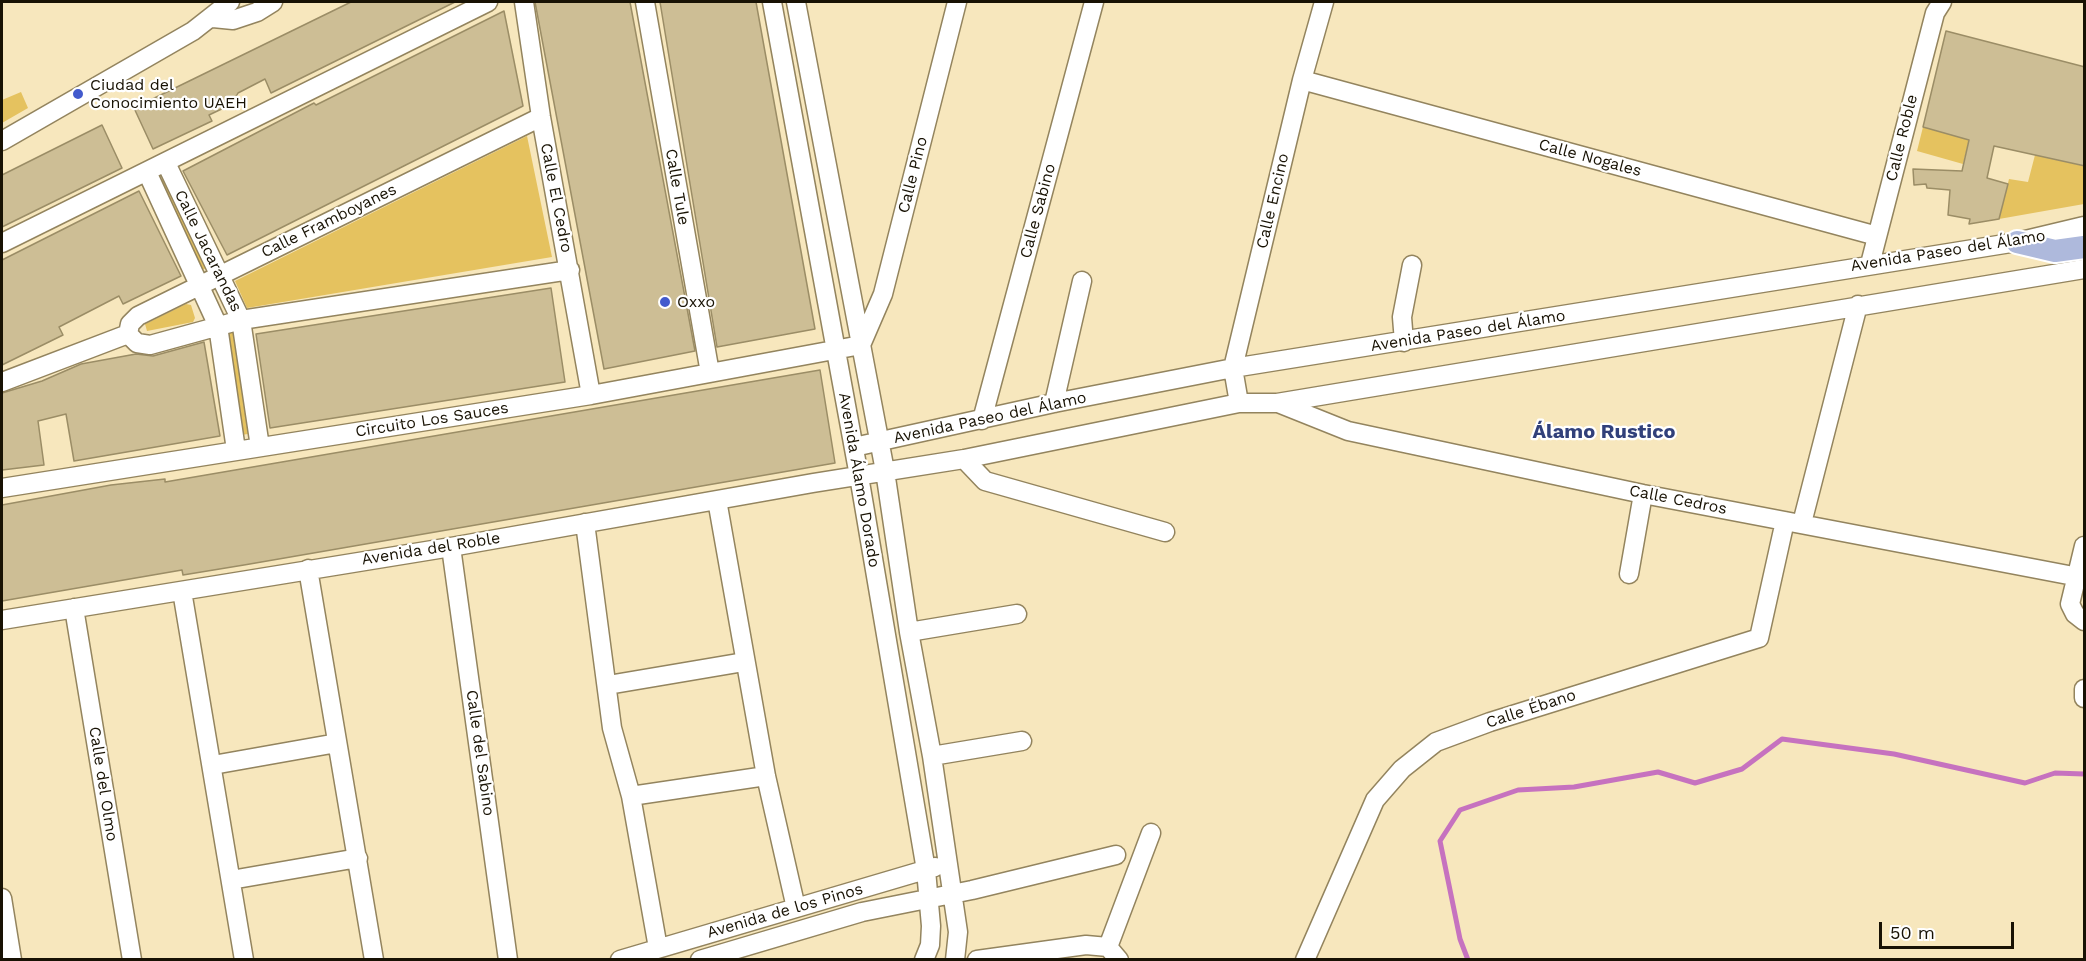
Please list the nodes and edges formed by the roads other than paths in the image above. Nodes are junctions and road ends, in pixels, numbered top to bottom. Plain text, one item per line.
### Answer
1 (230, 2) edge
2 (273, 2) edge
3 (488, 2) edge
4 (524, 2) edge
5 (645, 2) edge
6 (772, 2) edge
7 (796, 2) edge
8 (957, 2) edge
9 (1094, 2) edge
10 (1324, 2) edge
11 (1936, 5) edge
12 (213, 18) junction
13 (1302, 80) junction
14 (540, 117) junction
15 (819, 121) junction
16 (794, 127) junction
17 (2, 141) edge
18 (166, 163) junction
19 (147, 172) junction
20 (2085, 226) edge
21 (1877, 237) junction
22 (2017, 242) junction
23 (2, 243) edge
24 (2075, 249) edge
25 (1870, 264) junction
26 (1412, 265) dead end
27 (2085, 269) edge
28 (570, 270) junction
29 (2059, 273) junction
30 (220, 275) junction
31 (1082, 281) dead end
32 (2085, 281) edge
33 (200, 284) junction
34 (1858, 305) junction
35 (241, 320) junction
36 (218, 326) junction
37 (128, 334) junction
38 (1404, 342) junction
39 (861, 345) junction
40 (837, 350) junction
41 (1233, 368) junction
42 (710, 373) junction
43 (2, 382) edge
44 (591, 394) junction
45 (1054, 403) junction
46 (1239, 403) junction
47 (1277, 403) junction
48 (982, 420) junction
49 (878, 442) junction
50 (260, 447) junction
51 (854, 447) junction
52 (236, 450) junction
53 (964, 459) junction
54 (885, 471) junction
55 (859, 476) junction
56 (2, 488) edge
57 (1643, 494) junction
58 (717, 500) junction
59 (1793, 522) junction
60 (585, 523) junction
61 (1165, 532) dead end
62 (2085, 546) edge
63 (451, 547) junction
64 (308, 569) junction
65 (1629, 574) dead end
66 (2081, 577) edge
67 (182, 591) junction
68 (74, 608) junction
69 (1017, 614) dead end
70 (2, 620) edge
71 (2085, 621) edge
72 (909, 632) junction
73 (744, 662) junction
74 (608, 685) junction
75 (1022, 741) dead end
76 (337, 743) junction
77 (933, 756) junction
78 (213, 765) junction
79 (766, 776) junction
80 (631, 796) junction
81 (1151, 833) dead end
82 (1116, 855) dead end
83 (358, 858) junction
84 (949, 864) junction
85 (926, 870) junction
86 (231, 880) junction
87 (954, 894) junction
88 (2, 898) edge
89 (929, 898) junction
90 (796, 908) junction
91 (729, 928) junction
92 (658, 948) junction
93 (729, 951) junction
94 (8, 953) edge
95 (1114, 953) edge
96 (132, 960) edge
97 (244, 960) edge
98 (374, 960) edge
99 (508, 960) edge
100 (620, 960) edge
101 (700, 960) edge
102 (924, 960) edge
103 (955, 960) edge
104 (977, 960) edge
105 (1305, 960) edge

1 - 12 street
2 - 12 street
3 - 18 street
4 - 14 street, Calle El Cedro
5 - 42 street, Calle Tule
6 - 16 street, Avenida Álamo Dorado
7 - 15 street, Avenida Álamo Dorado
8 - 39 street, Calle Pino
9 - 48 street, Calle Sabino
10 - 13 street, Calle Encino
11 - 21 street, Calle Roble
12 - 17 street
13 - 21 street, Calle Nogales
13 - 41 street, Calle Encino
14 - 28 street, Calle El Cedro
14 - 30 street, Calle Framboyanes
15 - 16 street
15 - 39 street, Avenida Álamo Dorado
16 - 40 street, Avenida Álamo Dorado
18 - 19 street
18 - 30 street, Calle Jacarandas
19 - 23 street
19 - 33 street, Calle Jacarandas
20 - 22 street, Avenida Paseo del Álamo
21 - 25 street, Calle Roble
22 - 24 main road
22 - 25 street, Avenida Paseo del Álamo
25 - 38 street, Avenida Paseo del Álamo
26 - 38 street
27 - 29 street, Avenida Paseo del Álamo
28 - 35 street
28 - 44 street, Calle El Cedro
29 - 32 street
29 - 34 street, Avenida Paseo del Álamo
30 - 33 street, Calle Framboyanes
30 - 35 street, Calle Jacarandas
31 - 45 street
33 - 36 street, Calle Jacarandas
33 - 37 street, Calle Framboyanes
34 - 47 street, Avenida Paseo del Álamo
34 - 59 street
35 - 36 street
35 - 50 street, Calle Jacarandas
36 - 37 street
36 - 52 street, Calle Jacarandas
37 - 43 street
38 - 41 street, Avenida Paseo del Álamo
39 - 40 street, Circuito Los Sauces
39 - 49 street, Avenida Álamo Dorado
40 - 42 street, Circuito Los Sauces
40 - 51 street, Avenida Álamo Dorado
41 - 45 street, Avenida Paseo del Álamo
41 - 46 street, Calle Encino
42 - 44 street, Circuito Los Sauces
44 - 50 street, Circuito Los Sauces
45 - 48 street, Avenida Paseo del Álamo
46 - 47 street, Avenida Paseo del Álamo
46 - 53 street, Avenida Paseo del Álamo
47 - 57 street, Calle Cedros
48 - 49 street, Avenida Paseo del Álamo
49 - 51 street, Avenida Paseo del Álamo
49 - 54 street, Avenida Álamo Dorado
50 - 52 street, Circuito Los Sauces
51 - 55 street, Avenida Álamo Dorado
52 - 56 street, Circuito Los Sauces
53 - 54 street, Avenida Paseo del Álamo
53 - 61 street
54 - 55 street, Avenida Paseo del Álamo
54 - 72 street, Avenida Álamo Dorado
55 - 58 street, Avenida del Roble
55 - 85 street, Avenida Álamo Dorado
57 - 59 street, Calle Cedros
57 - 65 street
58 - 60 street, Avenida del Roble
58 - 73 street
59 - 66 street, Calle Cedros
59 - 105 street, Calle Ébano
60 - 63 street, Avenida del Roble
60 - 74 street
62 - 66 street
63 - 64 street, Avenida del Roble
63 - 99 street, Calle del Sabino
64 - 67 street, Avenida del Roble
64 - 76 street
66 - 71 street
67 - 68 street, Avenida del Roble
67 - 78 street
68 - 70 street, Avenida del Roble
68 - 96 street, Calle del Olmo
69 - 72 street
72 - 77 street, Avenida Álamo Dorado
73 - 74 street
73 - 79 street
74 - 80 street
75 - 77 street
76 - 78 street
76 - 83 street
77 - 84 street, Avenida Álamo Dorado
78 - 86 street
79 - 80 street
79 - 90 street
80 - 92 street
81 - 95 street
82 - 87 street, Avenida de los Pinos
83 - 86 street
83 - 98 street
84 - 85 street, Avenida de los Pinos
84 - 87 street, Avenida Álamo Dorado
85 - 89 street, Avenida Álamo Dorado
85 - 90 street, Avenida de los Pinos
86 - 97 street
87 - 89 street, Avenida de los Pinos
87 - 103 street, Avenida Álamo Dorado
88 - 94 street
89 - 93 street, Avenida de los Pinos
89 - 102 street, Avenida Álamo Dorado
90 - 91 street, Avenida de los Pinos
91 - 92 street, Avenida de los Pinos
91 - 93 street
92 - 100 street, Avenida de los Pinos
93 - 101 street, Avenida de los Pinos
95 - 104 street

